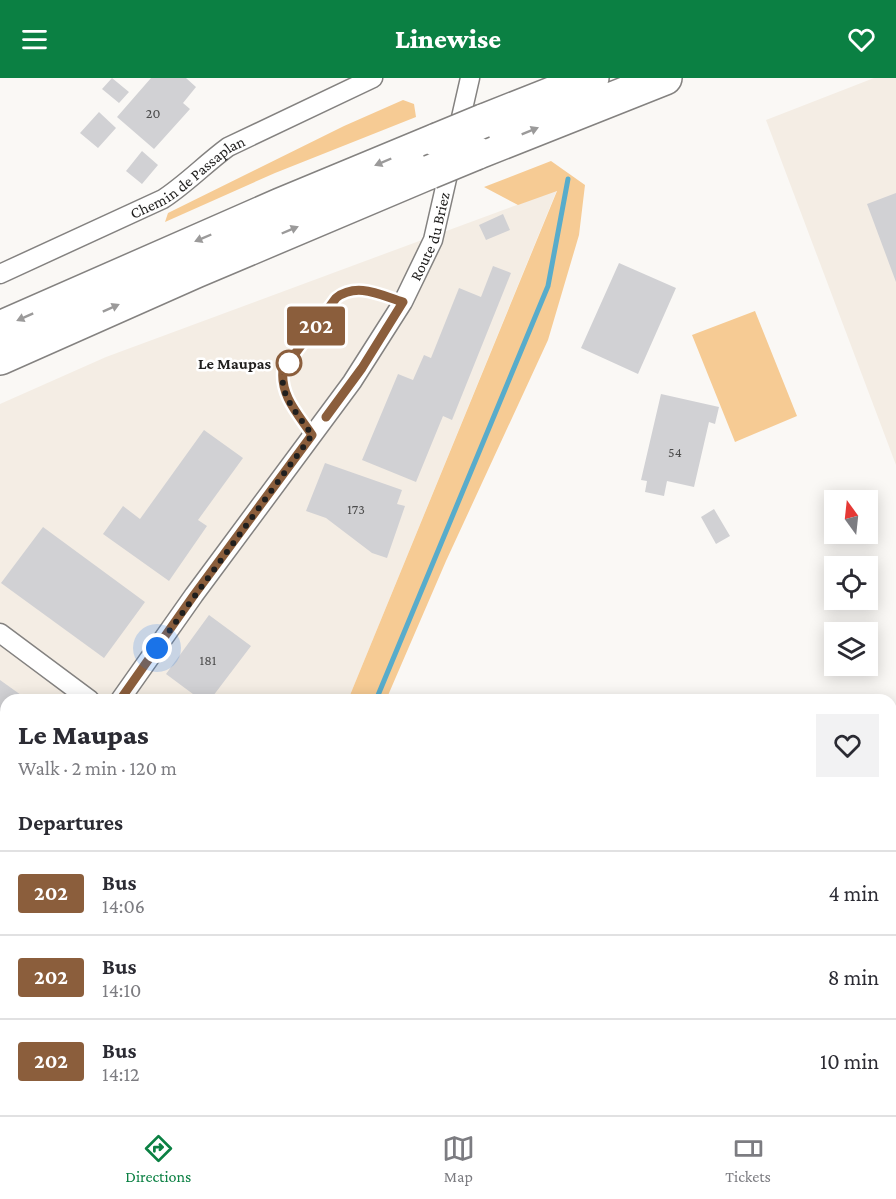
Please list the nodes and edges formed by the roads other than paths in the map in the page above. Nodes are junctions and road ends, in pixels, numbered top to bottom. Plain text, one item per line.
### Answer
1 (374, 78) edge
2 (470, 78) edge
3 (592, 78) edge
4 (665, 78) edge
5 (0, 274) edge
6 (403, 302) junction
7 (0, 328) edge
8 (0, 358) edge
9 (312, 435) junction
10 (0, 633) edge
11 (82, 694) edge
12 (124, 694) edge

1 - 5 street, Chemin de Passaplan
2 - 6 street, Route du Briez
3 -> 7 highway, bridge
8 -> 4 highway, bridge
6 - 9 street, Route du Briez
6 - 9 lane
9 - 12 street, Route du Briez
10 - 11 street

